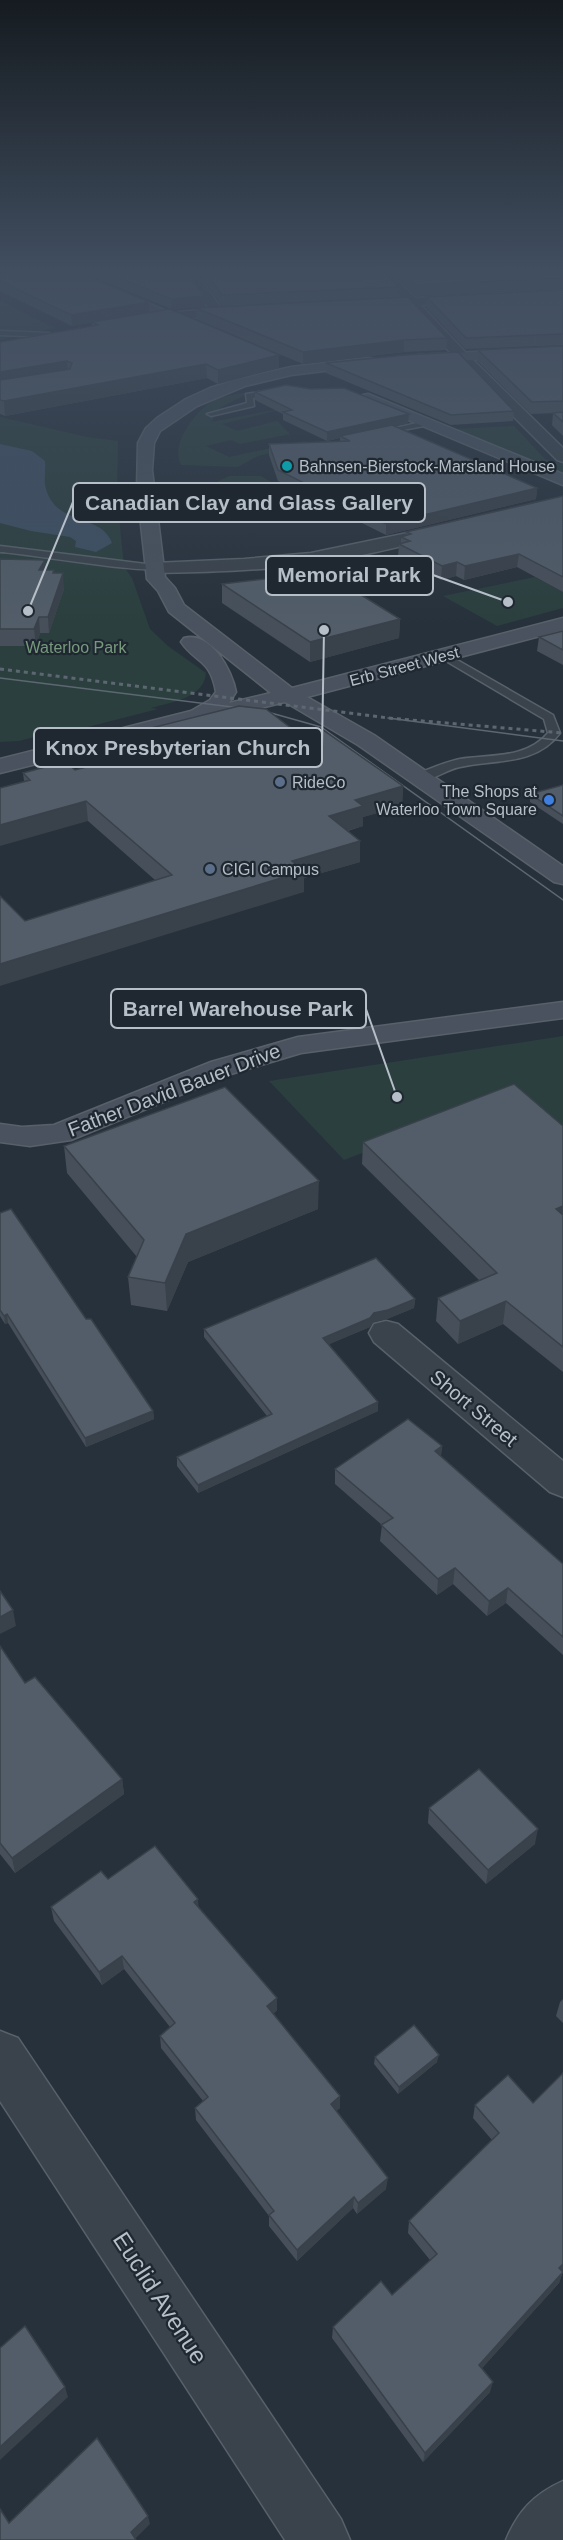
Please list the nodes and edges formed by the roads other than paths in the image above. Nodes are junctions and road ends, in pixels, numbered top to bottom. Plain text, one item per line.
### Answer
1 (222, 391) edge
2 (278, 391) edge
3 (351, 391) edge
4 (495, 391) edge
5 (211, 414) dead end
6 (544, 419) edge
7 (524, 420) junction
8 (426, 423) junction
9 (363, 437) edge
10 (563, 457) edge
11 (563, 480) edge
12 (467, 524) edge
13 (0, 549) edge
14 (154, 590) junction
15 (563, 624) edge
16 (445, 656) junction
17 (287, 695) junction
18 (199, 716) junction
19 (549, 717) junction
20 (563, 719) edge
21 (125, 735) junction
22 (128, 764) edge
23 (0, 766) edge
24 (420, 777) junction
25 (563, 877) edge
26 (563, 1010) edge
27 (0, 1133) edge
28 (386, 1333) dead end
29 (563, 1482) edge
30 (0, 2056) edge
31 (563, 2511) edge
32 (320, 2540) edge
33 (536, 2540) edge

1 - 14 main road
2 - 5 lane
3 - 8 main road
4 - 7 street
6 - 7 street
7 - 10 street
8 - 9 lane
8 - 11 main road
12 - 14 street
13 - 14 lane
14 - 17 main road
14 - 18 main road
15 - 16 main road, Erb Street West
16 - 17 main road, Erb Street West
16 - 19 lane
17 - 18 main road, Erb Street West
17 - 24 main road
18 - 21 main road, Erb Street West
19 - 20 lane
19 - 24 lane
21 - 22 lane
21 - 23 main road, Erb Street West
24 - 25 main road
26 - 27 main road, Father David Bauer Drive
28 - 29 street, Short Street
30 - 32 street, Euclid Avenue
31 - 33 street

